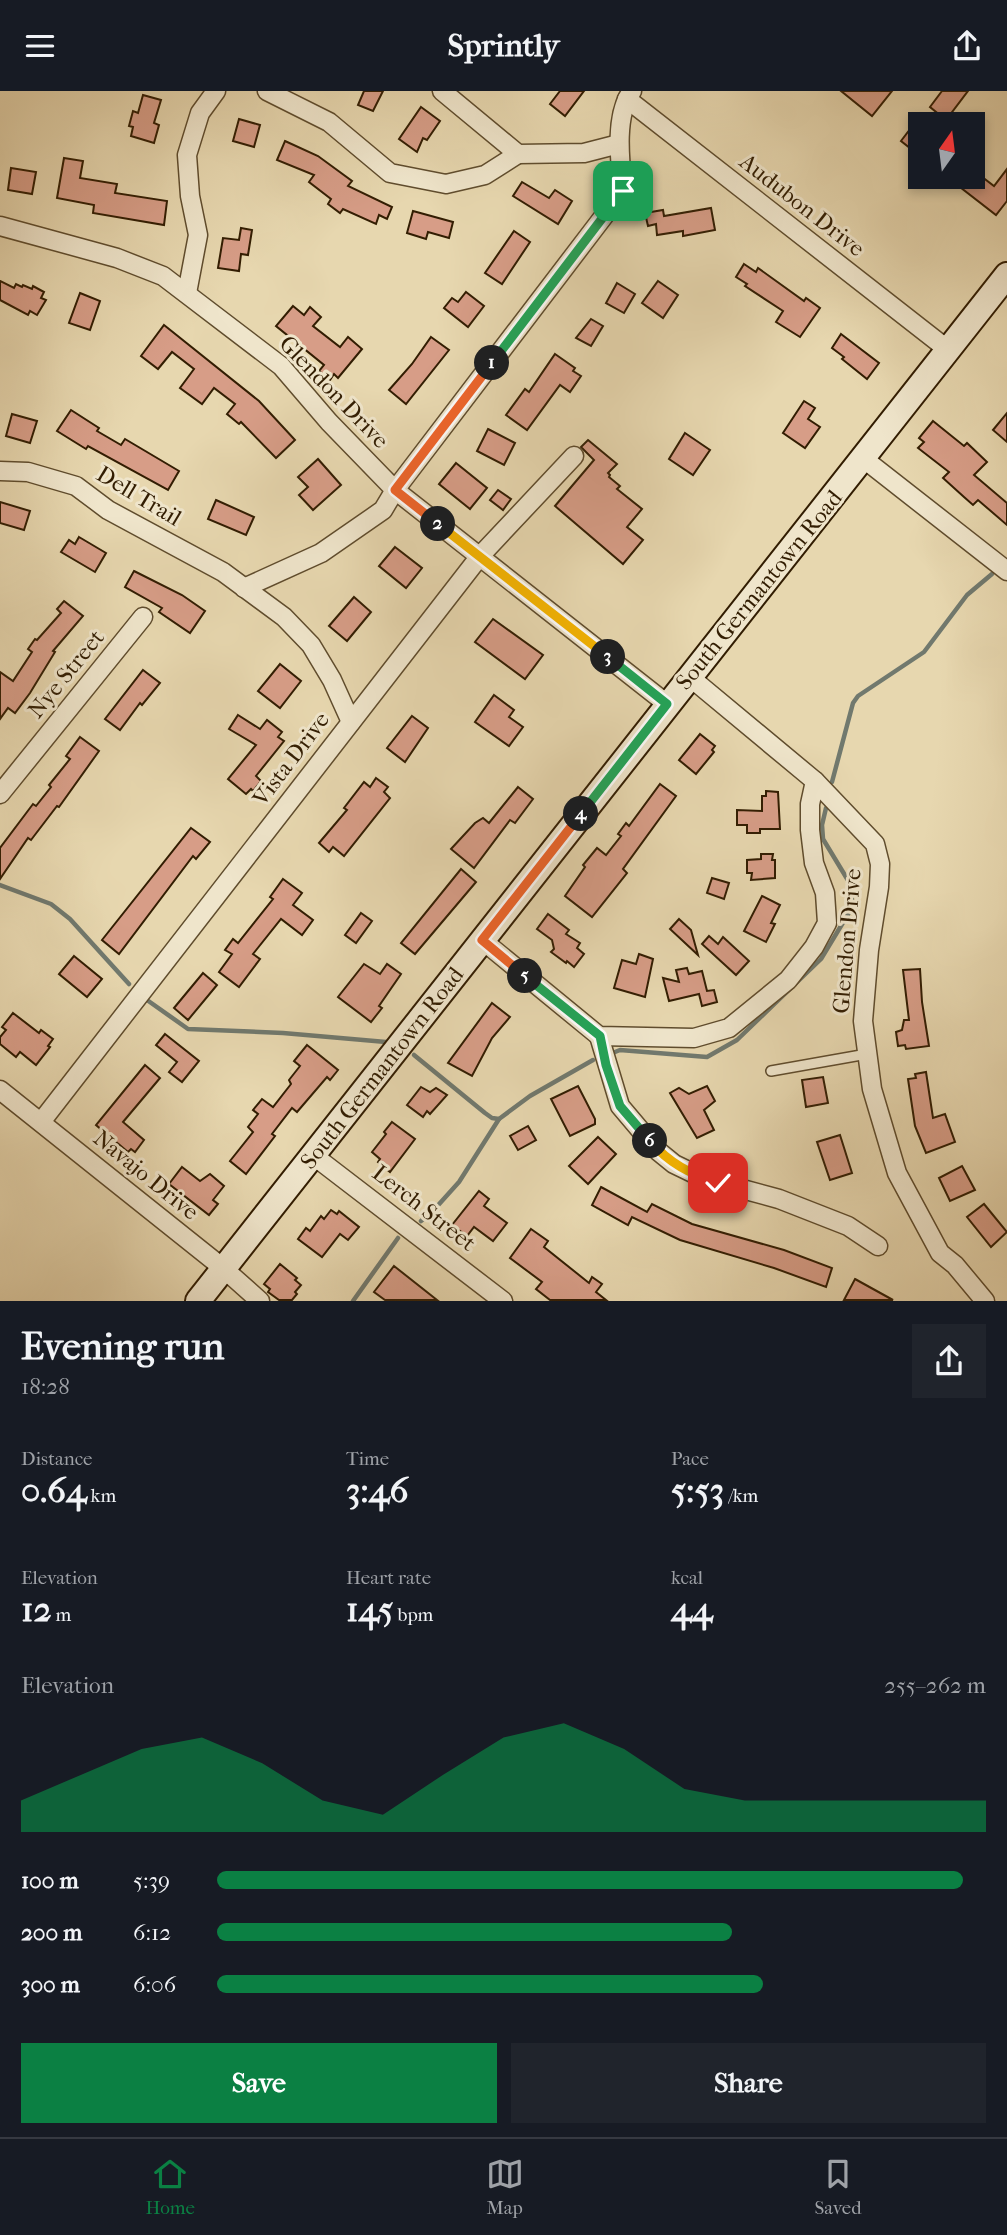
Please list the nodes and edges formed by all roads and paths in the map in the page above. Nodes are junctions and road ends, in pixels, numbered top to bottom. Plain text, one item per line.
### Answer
1 (216, 91) edge
2 (267, 91) edge
3 (442, 91) edge
4 (629, 95) edge
5 (619, 144) junction
6 (518, 154) junction
7 (0, 226) edge
8 (1004, 285) edge
9 (187, 293) junction
10 (947, 349) junction
11 (574, 456) dead end
12 (864, 459) junction
13 (0, 471) edge
14 (395, 490) junction
15 (480, 556) junction
16 (1007, 571) edge
17 (244, 588) junction
18 (143, 617) dead end
19 (691, 678) junction
20 (667, 704) junction
21 (351, 722) junction
22 (816, 781) junction
23 (0, 794) edge
24 (482, 940) junction
25 (600, 1036) junction
26 (867, 1054) junction
27 (771, 1071) dead end
28 (1, 1094) edge
29 (41, 1122) junction
30 (314, 1156) junction
31 (878, 1246) dead end
32 (223, 1268) junction
33 (198, 1300) edge
34 (260, 1300) edge
35 (503, 1300) edge
36 (985, 1300) edge

1 - 9 street
2 - 6 street
3 - 6 street
4 - 5 street
4 - 10 street, Audubon Drive
5 - 6 street
5 - 14 street
7 - 9 street, Glendon Drive
8 - 10 main road, South Germantown Road
9 - 14 street, Glendon Drive
10 - 12 main road, South Germantown Road
11 - 15 street
12 - 16 street
12 - 19 main road, South Germantown Road
13 - 17 street, Dell Trail
14 - 15 street, Glendon Drive
14 - 17 street
15 - 20 street, Glendon Drive
15 - 21 street
17 - 21 street, Vista Drive
18 - 23 street, Nye Street
19 - 20 main road, South Germantown Road
19 - 22 street, Glendon Drive
20 - 24 main road, South Germantown Road
21 - 29 street, Vista Drive
22 - 25 street
22 - 26 street, Glendon Drive
24 - 25 street
24 - 30 main road, South Germantown Road
25 - 31 street
26 - 27 lane
26 - 36 street, Glendon Drive
28 - 29 street, Navajo Drive
29 - 32 street, Navajo Drive
30 - 32 main road, South Germantown Road
30 - 35 street, Lerch Street
32 - 33 main road, South Germantown Road
32 - 34 street, Navajo Drive

